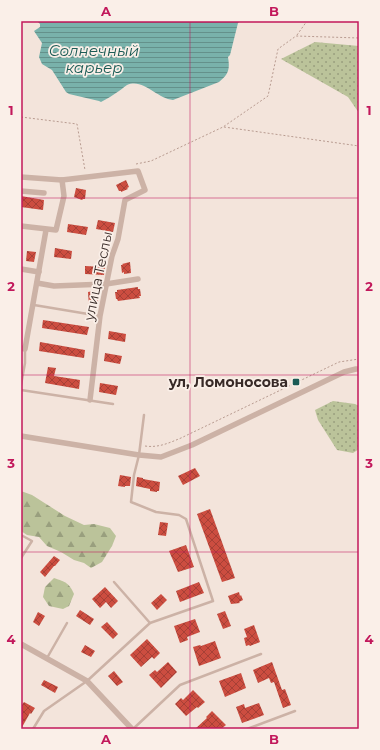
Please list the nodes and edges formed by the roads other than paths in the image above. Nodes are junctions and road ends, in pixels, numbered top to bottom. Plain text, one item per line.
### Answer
1 (21, 177) edge
2 (62, 180) junction
3 (21, 191) edge
4 (44, 193) dead end
5 (21, 226) edge
6 (46, 230) junction
7 (21, 269) edge
8 (39, 272) junction
9 (138, 279) dead end
10 (37, 283) junction
11 (106, 284) junction
12 (33, 305) junction
13 (100, 316) junction
14 (23, 349) edge
15 (359, 369) edge
16 (21, 385) edge
17 (21, 390) edge
18 (90, 400) junction
19 (113, 404) dead end
20 (144, 415) dead end
21 (21, 436) edge
22 (139, 455) junction
23 (21, 535) edge
24 (21, 558) edge
25 (114, 582) dead end
26 (67, 623) dead end
27 (150, 623) junction
28 (21, 644) edge
29 (261, 654) dead end
30 (47, 658) junction
31 (87, 681) junction
32 (295, 711) dead end
33 (33, 729) edge
34 (133, 729) edge
35 (247, 729) edge

1 - 2 street
2 - 6 street
2 - 11 street, улица Теслы
3 - 4 street
5 - 6 street
6 - 8 street
7 - 8 street
8 - 10 street
9 - 11 street
10 - 11 street
10 - 12 street
11 - 13 street, улица Теслы
12 - 13 lane
12 - 14 street
13 - 18 street, улица Теслы
14 - 16 lane
15 - 22 street
17 - 18 lane
18 - 19 lane
20 - 22 lane
21 - 22 street
22 - 27 lane
23 - 24 lane
25 - 27 lane
26 - 30 lane
27 - 31 lane
28 - 30 street
29 - 34 lane
30 - 31 street
31 - 33 lane
31 - 34 street
32 - 35 lane

